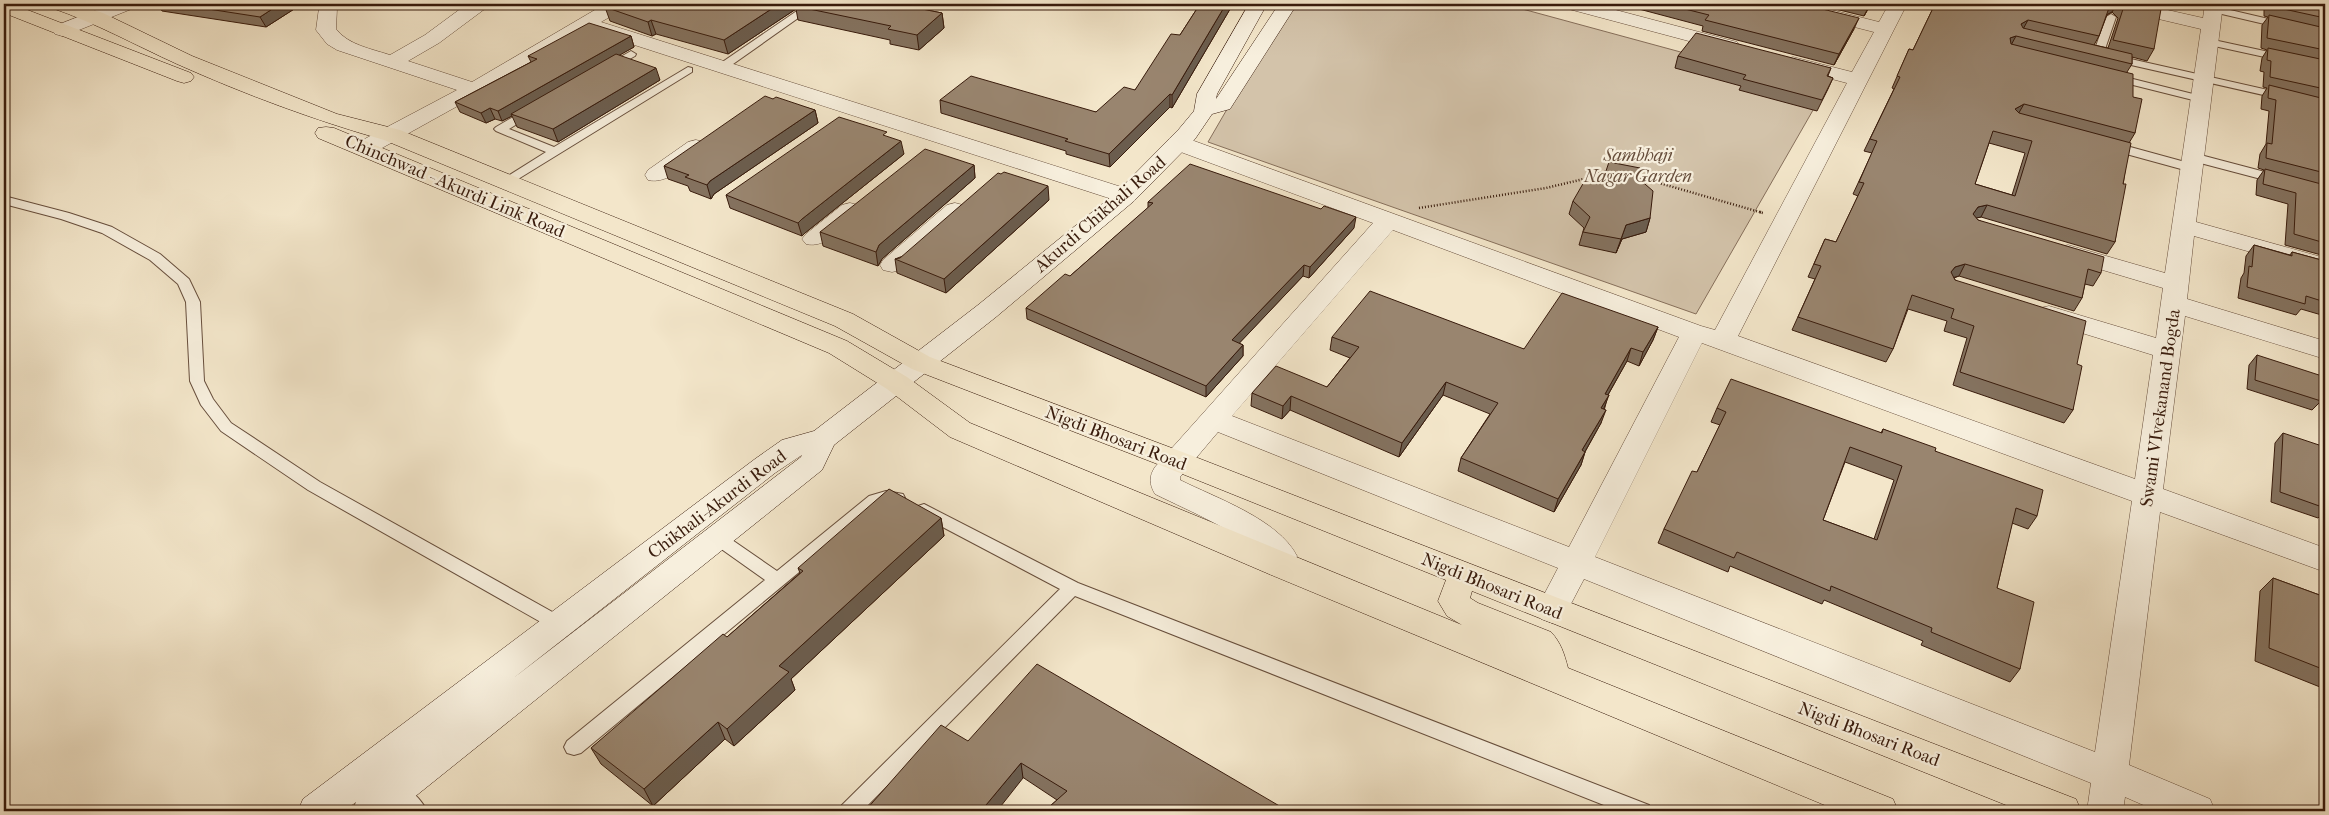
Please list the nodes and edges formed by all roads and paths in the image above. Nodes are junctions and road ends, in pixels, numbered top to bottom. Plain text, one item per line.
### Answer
1 (59, 4) edge
2 (127, 4) edge
3 (331, 4) edge
4 (479, 4) edge
5 (618, 4) edge
6 (813, 4) edge
7 (1258, 4) edge
8 (1288, 4) edge
9 (1787, 4) edge
10 (1898, 4) edge
11 (2263, 4) edge
12 (1581, 5) edge
13 (4, 7) edge
14 (2115, 10) edge
15 (2325, 15) edge
16 (96, 17) junction
17 (2212, 20) edge
18 (585, 23) junction
19 (1885, 29) junction
20 (62, 30) junction
21 (2325, 35) edge
22 (1745, 50) edge
23 (631, 54) dead end
24 (1774, 58) edge
25 (2298, 61) edge
26 (392, 62) junction
27 (722, 66) junction
28 (688, 70) dead end
29 (598, 72) edge
30 (2104, 75) edge
31 (1859, 80) junction
32 (2203, 85) junction
33 (784, 86) junction
34 (474, 89) junction
35 (760, 103) edge
36 (541, 105) edge
37 (2325, 106) edge
38 (854, 109) junction
39 (1204, 110) junction
40 (831, 125) edge
41 (932, 134) junction
42 (392, 135) junction
43 (712, 136) edge
44 (1178, 143) junction
45 (2103, 144) edge
46 (365, 148) junction
47 (555, 151) junction
48 (909, 152) dead end
49 (1013, 160) junction
50 (2193, 162) junction
51 (1626, 173) edge
52 (656, 175) dead end
53 (1597, 176) edge
54 (992, 178) edge
55 (506, 181) junction
56 (2289, 183) edge
57 (844, 191) edge
58 (1126, 196) junction
59 (867, 197) edge
60 (970, 197) edge
61 (4, 200) edge
62 (1381, 219) junction
63 (1786, 220) junction
64 (2184, 226) junction
65 (2046, 246) edge
66 (892, 265) dead end
67 (2325, 266) edge
68 (2175, 294) junction
69 (2024, 307) edge
70 (1694, 333) junction
71 (1723, 340) junction
72 (2167, 350) junction
73 (2325, 350) edge
74 (921, 363) junction
75 (897, 383) junction
76 (1213, 419) junction
77 (823, 439) junction
78 (1175, 460) junction
79 (2148, 496) junction
80 (716, 537) junction
81 (2325, 560) edge
82 (1577, 563) junction
83 (1280, 565) junction
84 (1465, 576) junction
85 (777, 580) junction
86 (1072, 588) junction
87 (1552, 610) junction
88 (559, 624) junction
89 (1553, 677) junction
90 (574, 746) dead end
91 (2110, 774) junction
92 (407, 801) edge
93 (316, 811) edge
94 (370, 811) edge
95 (849, 811) edge
96 (1642, 811) edge
97 (1880, 811) edge
98 (2063, 811) edge
99 (2105, 811) edge
100 (2196, 811) edge

1 - 16 main road, Chinchwad - Akurdi Link Road
2 - 16 street
3 - 26 street
4 - 26 street
5 - 18 street
6 - 27 lane
7 - 39 street, Akurdi Chikhali Road
8 - 39 street
9 - 19 street
10 - 19 street
11 - 15 lane
12 - 22 street
13 - 20 main road, Chinchwad - Akurdi Link Road
14 - 17 street
14 - 32 lane
16 - 20 street
16 - 42 main road, Chinchwad - Akurdi Link Road
17 - 21 lane
17 - 25 lane
17 - 32 street, Swami VIvekanand Bogda
18 - 27 street
18 - 34 street
19 - 31 street
20 - 46 main road, Chinchwad - Akurdi Link Road
23 - 29 lane
24 - 31 street
26 - 34 street
27 - 33 street
28 - 47 lane
30 - 32 lane
31 - 63 street
32 - 37 lane
32 - 50 street, Swami VIvekanand Bogda
33 - 35 street
33 - 38 street
34 - 42 street
36 - 47 lane
38 - 40 street
38 - 41 street
39 - 44 street, Akurdi Chikhali Road
41 - 48 street
41 - 49 street
42 - 46 street
42 - 55 main road, Chinchwad - Akurdi Link Road
43 - 52 street
44 - 58 street, Akurdi Chikhali Road
44 - 62 street
45 - 50 lane
46 - 75 main road, Chinchwad - Akurdi Link Road
47 - 55 lane
49 - 54 street
49 - 58 street
50 - 56 lane
50 - 64 street, Swami VIvekanand Bogda
51 - 63 path
53 - 62 path
55 - 74 main road, Chinchwad - Akurdi Link Road
57 - 59 street
58 - 74 street, Akurdi Chikhali Road
60 - 66 street
61 - 88 lane
62 - 70 street
62 - 76 street
63 - 71 street
64 - 67 street
64 - 68 street, Swami VIvekanand Bogda
65 - 68 street
68 - 72 street, Swami VIvekanand Bogda
68 - 73 street
69 - 72 street
70 - 71 street
70 - 82 street
71 - 79 street
72 - 79 street, Swami VIvekanand Bogda
74 - 75 street, Akurdi Chikhali Road
74 - 78 main road, Nigdi Bhosari Road
75 - 77 street, Akurdi Chikhali Road
75 - 83 main road
76 - 78 street
76 - 82 street
77 - 80 street, Chikhali-Akurdi Road
77 - 88 street, Chikhali-Akurdi Road
78 - 83 street
78 - 84 main road, Nigdi Bhosari Road
79 - 81 street
79 - 91 street, Swami VIvekanand Bogda
80 - 85 lane
80 - 92 street, Chikhali-Akurdi Road
82 - 87 street
82 - 91 street
83 - 89 main road
84 - 87 main road, Nigdi Bhosari Road
84 - 89 main road
85 - 86 lane
85 - 90 lane
86 - 95 lane
86 - 96 lane
87 - 98 main road, Nigdi Bhosari Road
88 - 93 street, Chikhali-Akurdi Road
89 - 97 main road
91 - 99 street, Swami VIvekanand Bogda
91 - 100 street
92 - 94 street, Chikhali-Akurdi Road

